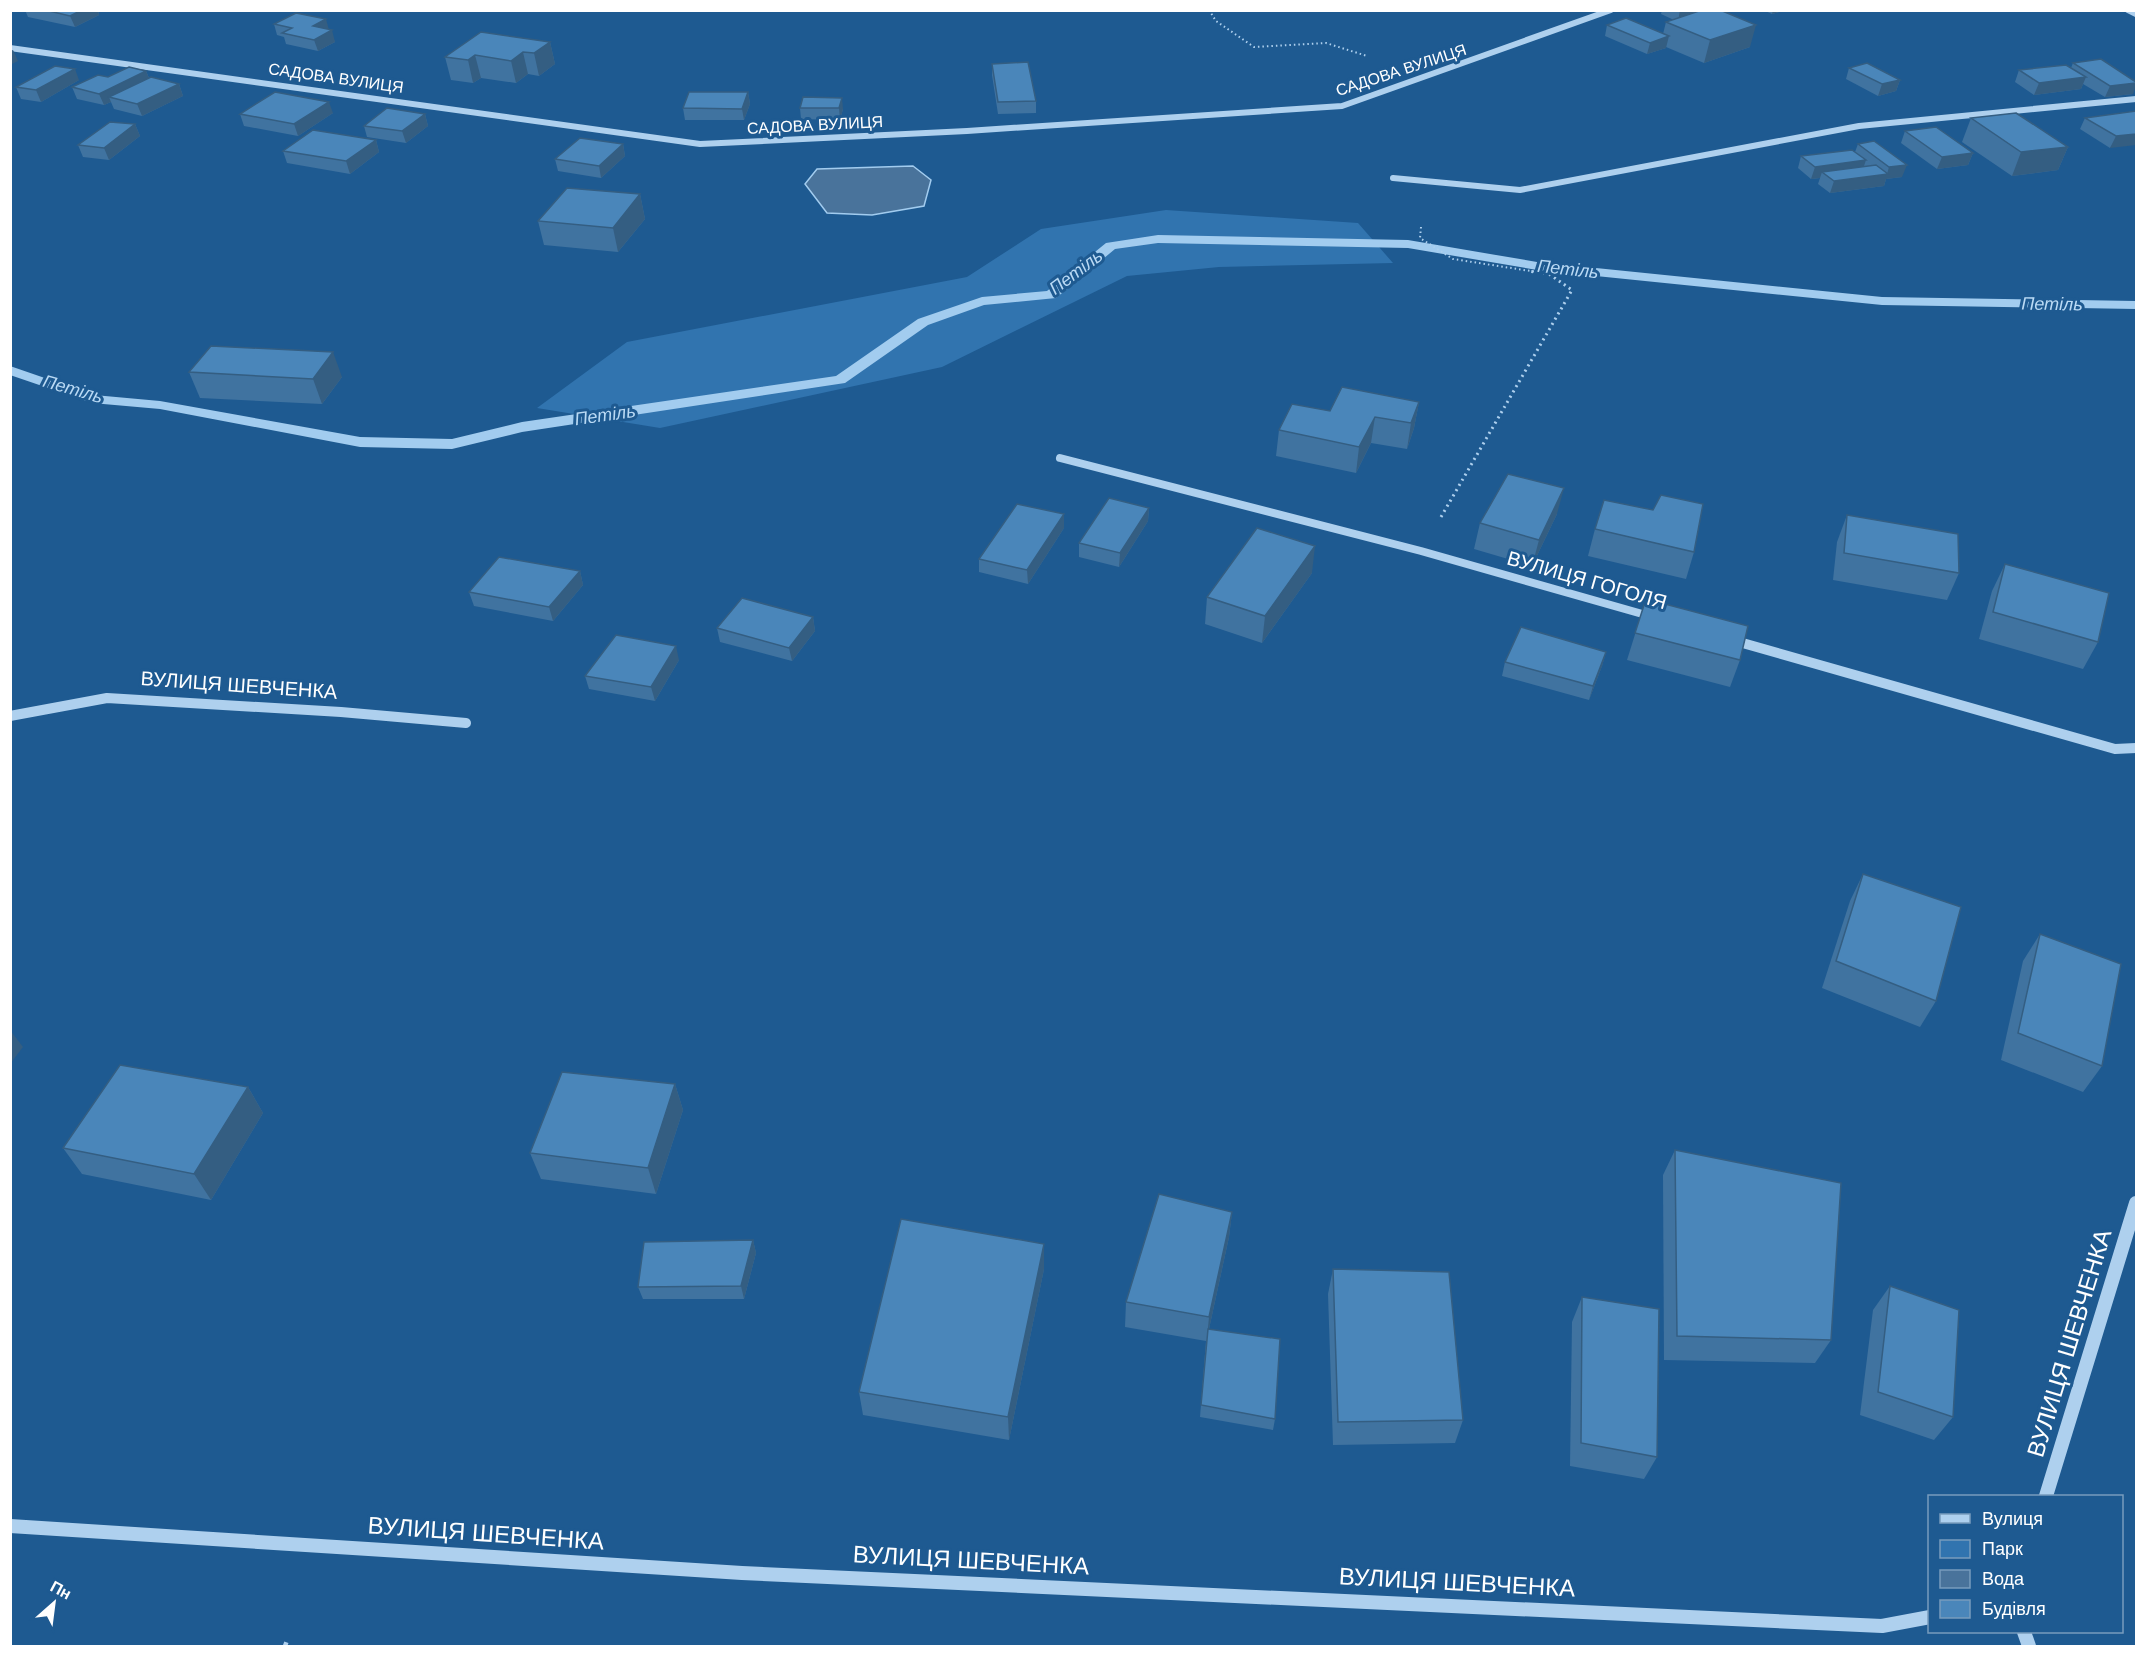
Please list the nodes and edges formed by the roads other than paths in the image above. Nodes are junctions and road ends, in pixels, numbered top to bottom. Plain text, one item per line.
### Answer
1 (1611, 10) edge
2 (2128, 10) edge
3 (2136, 14) edge
4 (10, 48) edge
5 (2136, 99) edge
6 (1393, 178) dead end
7 (1060, 458) dead end
8 (1660, 619) edge
9 (1717, 635) edge
10 (10, 716) edge
11 (466, 723) dead end
12 (2136, 748) edge
13 (2136, 1203) edge
14 (2047, 1495) edge
15 (10, 1526) edge
16 (1928, 1617) edge

1 - 4 street, САДОВА ВУЛИЦЯ
2 - 3 street
5 - 6 street
7 - 8 street, ВУЛИЦЯ ГОГОЛЯ
9 - 12 street
10 - 11 street, ВУЛИЦЯ ШЕВЧЕНКА
13 - 14 street, ВУЛИЦЯ ШЕВЧЕНКА
15 - 16 street, ВУЛИЦЯ ШЕВЧЕНКА

